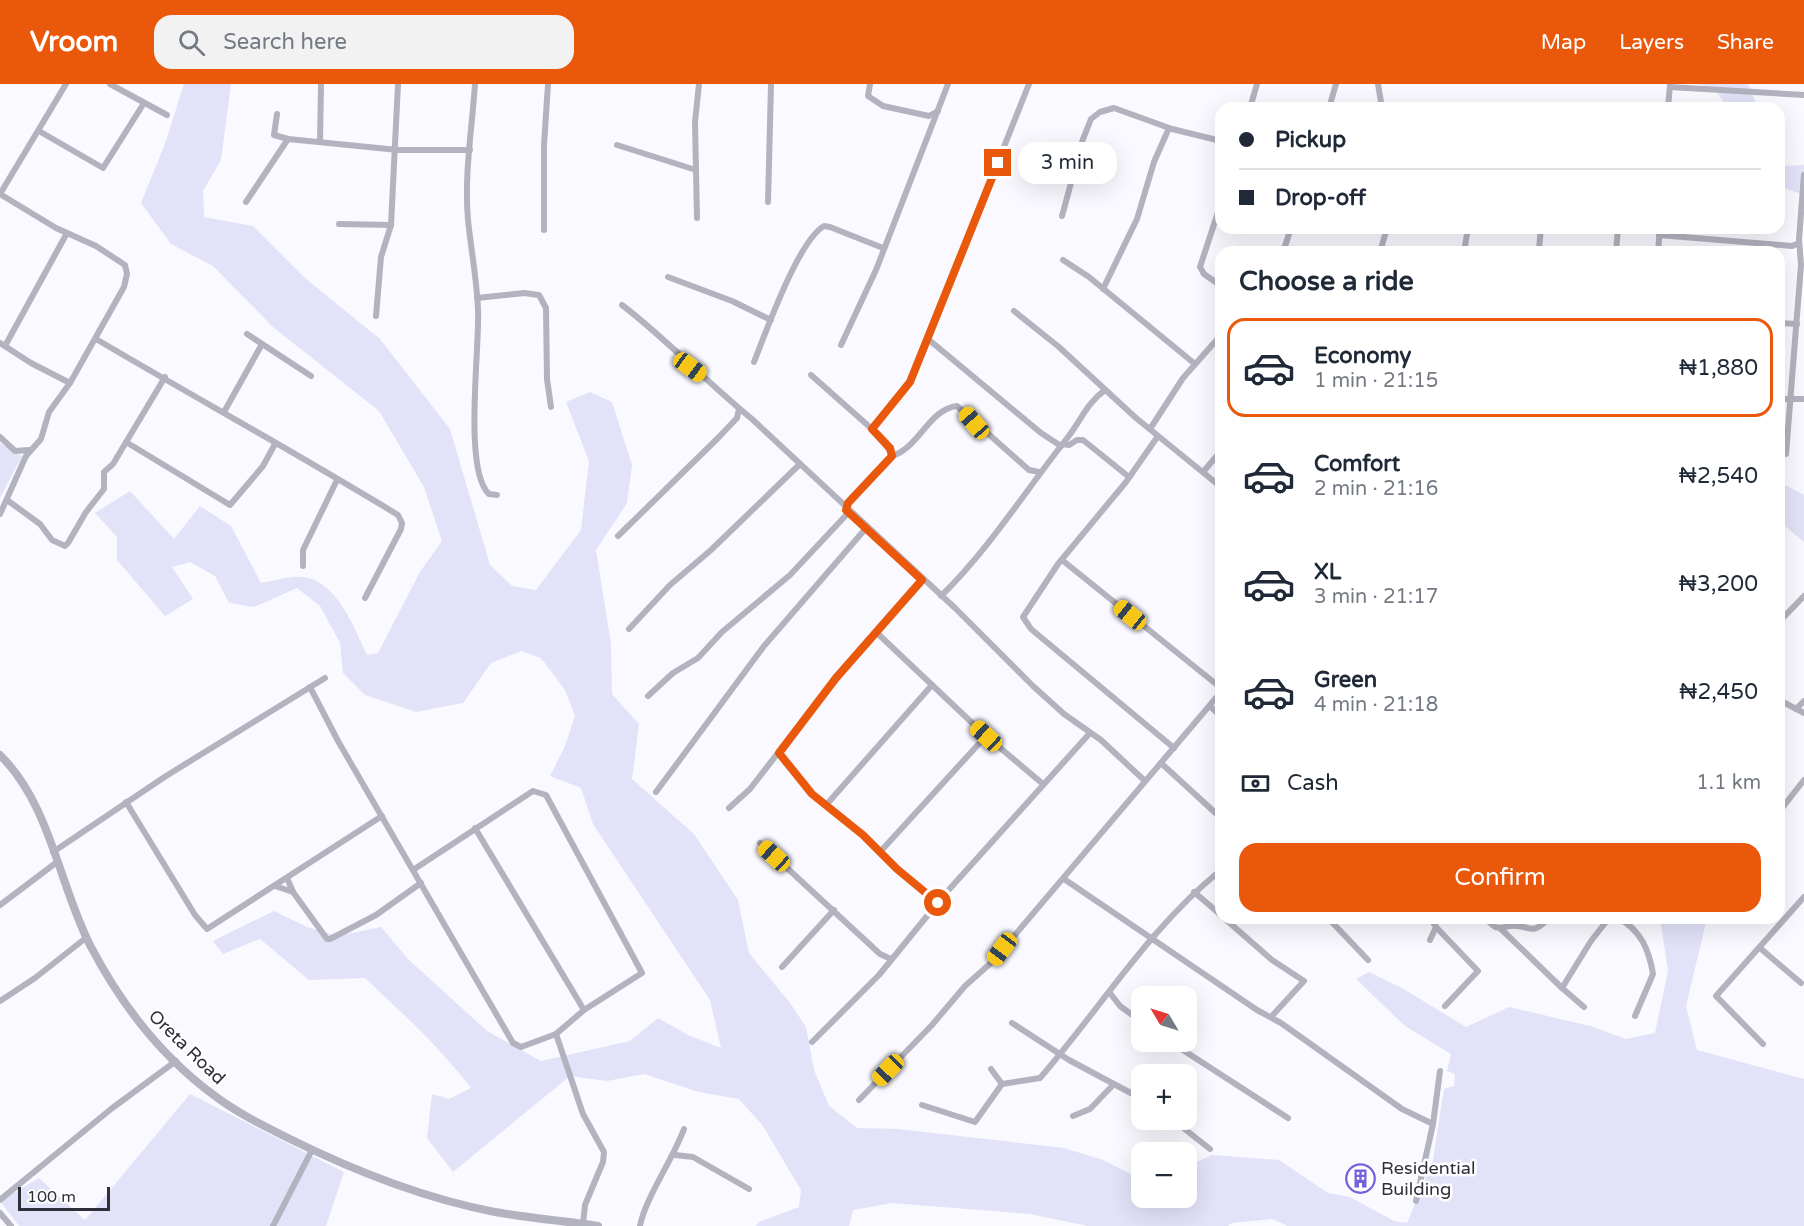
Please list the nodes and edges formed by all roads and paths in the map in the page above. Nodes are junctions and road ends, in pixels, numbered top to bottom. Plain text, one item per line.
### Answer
1 (66, 84) edge
2 (110, 84) edge
3 (321, 84) edge
4 (398, 84) edge
5 (475, 84) edge
6 (548, 84) edge
7 (699, 84) edge
8 (771, 84) edge
9 (870, 84) edge
10 (948, 84) edge
11 (1029, 84) edge
12 (1257, 84) edge
13 (1336, 84) edge
14 (1378, 84) edge
15 (1670, 85) edge
16 (1804, 96) edge
17 (1252, 102) edge
18 (1331, 102) edge
19 (1381, 102) edge
20 (1669, 102) edge
21 (144, 103) junction
22 (938, 111) junction
23 (277, 114) dead end
24 (167, 115) dead end
25 (929, 116) junction
26 (933, 122) junction
27 (1169, 128) junction
28 (39, 131) junction
29 (288, 139) junction
30 (1215, 140) edge
31 (320, 142) junction
32 (617, 145) dead end
33 (396, 150) junction
34 (470, 150) junction
35 (696, 170) junction
36 (1804, 175) edge
37 (0, 194) edge
38 (246, 202) dead end
39 (768, 202) dead end
40 (1062, 216) dead end
41 (697, 218) dead end
42 (1215, 221) edge
43 (339, 224) dead end
44 (391, 225) junction
45 (544, 230) dead end
46 (67, 233) junction
47 (1681, 234) edge
48 (1796, 245) junction
49 (883, 248) junction
50 (1063, 260) dead end
51 (668, 277) dead end
52 (1106, 278) junction
53 (1094, 281) junction
54 (1215, 282) edge
55 (1103, 289) junction
56 (477, 298) junction
57 (622, 305) dead end
58 (1014, 311) dead end
59 (375, 316) dead end
60 (771, 320) junction
61 (1785, 323) edge
62 (1797, 324) junction
63 (247, 334) dead end
64 (96, 339) junction
65 (928, 339) junction
66 (1215, 343) edge
67 (2, 344) edge
68 (262, 344) junction
69 (841, 345) dead end
70 (754, 362) dead end
71 (1194, 364) junction
72 (811, 375) dead end
73 (311, 376) dead end
74 (165, 377) junction
75 (70, 382) junction
76 (1105, 390) junction
77 (1791, 396) junction
78 (1785, 398) edge
79 (1802, 399) edge
80 (551, 407) dead end
81 (739, 409) junction
82 (224, 412) junction
83 (746, 415) junction
84 (737, 418) junction
85 (872, 429) junction
86 (1150, 429) junction
87 (1158, 436) junction
88 (0, 437) edge
89 (126, 442) junction
90 (275, 444) junction
91 (1062, 445) junction
92 (29, 450) junction
93 (1786, 454) dead end
94 (892, 456) junction
95 (1215, 458) edge
96 (799, 465) junction
97 (1203, 471) junction
98 (1040, 472) junction
99 (1129, 477) junction
100 (337, 480) junction
101 (1215, 482) edge
102 (497, 495) dead end
103 (7, 500) junction
104 (846, 507) junction
105 (0, 514) edge
106 (867, 527) junction
107 (618, 536) dead end
108 (1062, 560) junction
109 (303, 567) dead end
110 (922, 580) junction
111 (941, 596) junction
112 (1804, 596) edge
113 (365, 598) dead end
114 (1785, 616) edge
115 (628, 629) dead end
116 (876, 632) junction
117 (325, 678) dead end
118 (932, 685) junction
119 (1215, 685) edge
120 (310, 687) junction
121 (648, 696) dead end
122 (1215, 699) edge
123 (1804, 701) edge
124 (1785, 703) edge
125 (1210, 706) junction
126 (1796, 709) junction
127 (1215, 711) edge
128 (1804, 713) edge
129 (1090, 733) junction
130 (986, 736) junction
131 (1174, 748) junction
132 (779, 753) junction
133 (0, 755) edge
134 (1161, 763) junction
135 (1804, 780) edge
136 (1145, 781) junction
137 (1043, 784) junction
138 (656, 792) dead end
139 (126, 802) junction
140 (827, 804) junction
141 (1785, 804) edge
142 (729, 808) dead end
143 (1215, 812) edge
144 (382, 816) junction
145 (475, 828) junction
146 (760, 843) dead end
147 (53, 852) junction
148 (880, 852) junction
149 (57, 862) junction
150 (413, 870) junction
151 (1215, 875) edge
152 (287, 878) junction
153 (1064, 879) junction
154 (420, 883) junction
155 (275, 886) junction
156 (293, 892) junction
157 (1194, 892) junction
158 (1804, 897) edge
159 (938, 903) junction
160 (0, 905) edge
161 (834, 910) junction
162 (1215, 911) edge
163 (1785, 919) edge
164 (1230, 924) edge
165 (1334, 924) edge
166 (1434, 924) edge
167 (1493, 924) edge
168 (1544, 924) edge
169 (1604, 924) edge
170 (1627, 924) edge
171 (1781, 924) edge
172 (1436, 927) junction
173 (1501, 929) junction
174 (87, 937) junction
175 (1152, 937) junction
176 (1430, 940) dead end
177 (1760, 948) junction
178 (891, 959) junction
179 (1368, 960) dead end
180 (782, 967) dead end
181 (1801, 983) dead end
182 (1562, 988) junction
183 (1110, 993) junction
184 (0, 1001) edge
185 (1445, 1006) dead end
186 (1584, 1006) dead end
187 (584, 1010) junction
188 (1131, 1014) edge
189 (1635, 1016) dead end
190 (1271, 1017) junction
191 (1012, 1023) dead end
192 (555, 1034) junction
193 (812, 1042) dead end
194 (1763, 1044) dead end
195 (1186, 1052) edge
196 (1059, 1053) junction
197 (176, 1061) junction
198 (991, 1069) dead end
199 (1440, 1071) dead end
200 (1002, 1084) junction
201 (1113, 1085) junction
202 (1131, 1094) edge
203 (859, 1100) dead end
204 (922, 1105) dead end
205 (1073, 1116) dead end
206 (1288, 1118) dead end
207 (1433, 1124) junction
208 (684, 1129) dead end
209 (1186, 1130) edge
210 (1209, 1149) dead end
211 (312, 1150) junction
212 (675, 1155) junction
213 (749, 1189) dead end
214 (0, 1200) edge
215 (1416, 1201) dead end
216 (0, 1213) edge
217 (583, 1224) junction
218 (11, 1226) edge
219 (273, 1226) edge
220 (598, 1226) edge
221 (640, 1226) edge

1 - 28 street
2 - 21 street
3 - 31 street
4 - 33 street
5 - 34 street
6 - 45 street
7 - 35 street
8 - 39 street
9 - 25 street
10 - 22 street
11 - 65 street
12 - 17 street
13 - 18 street
14 - 19 street
15 - 16 street
15 - 20 street
21 - 24 street
21 - 28 street
22 - 25 street
22 - 26 street
23 - 29 street
25 - 26 street
26 - 49 street
27 - 30 street
27 - 40 street
27 - 52 street
28 - 37 street
29 - 31 street
29 - 38 street
31 - 33 street
32 - 35 street
33 - 34 street
33 - 44 street
34 - 56 street
35 - 41 street
36 - 48 street
37 - 46 street
42 - 54 street
43 - 44 street
44 - 59 street
46 - 64 street
46 - 67 street
47 - 48 street
48 - 62 street
49 - 60 street
49 - 69 street
50 - 53 street
51 - 60 street
52 - 53 street
52 - 55 street
53 - 55 street
55 - 71 street
56 - 80 street
56 - 102 street
57 - 81 street
58 - 76 street
60 - 70 street
61 - 62 street
62 - 77 street
63 - 68 street
64 - 74 street
64 - 75 street
65 - 85 street
65 - 91 street
66 - 71 street
67 - 75 street
68 - 73 street
68 - 82 street
71 - 86 street
72 - 85 street
74 - 82 street
74 - 89 street
75 - 92 street
76 - 86 street
76 - 91 street
77 - 78 street
77 - 79 street
77 - 93 street
81 - 83 street
81 - 84 street
82 - 90 street
83 - 84 street
83 - 96 street
84 - 107 street
85 - 94 street
86 - 87 street
87 - 97 street
87 - 99 street
88 - 92 street
89 - 90 street
89 - 103 street
90 - 100 street
91 - 98 street
91 - 99 street
92 - 103 street
94 - 98 street
94 - 104 street
95 - 97 street
96 - 104 street
96 - 115 street
97 - 101 street
98 - 111 street
99 - 108 street
100 - 109 street
100 - 113 street
103 - 105 street
104 - 106 street
104 - 121 street
106 - 110 street
106 - 138 street
108 - 119 street
108 - 131 street
110 - 111 street
110 - 116 street
111 - 129 street
112 - 114 street
116 - 118 street
116 - 132 street
117 - 120 street
118 - 130 street
118 - 140 street
120 - 139 street
120 - 144 street
122 - 125 street
123 - 126 street
124 - 126 street
125 - 127 street
125 - 131 street
126 - 128 street
129 - 136 street
129 - 137 street
130 - 137 street
130 - 148 street
131 - 134 street
132 - 140 street
132 - 142 street
133 - 147 street, Oreta Road
134 - 136 street
134 - 143 street
135 - 141 street
136 - 153 street
137 - 159 street
139 - 147 street
139 - 155 street
140 - 148 street
144 - 150 street
144 - 152 street
145 - 150 street
145 - 187 street
145 - 187 street
146 - 161 street
147 - 149 street, Oreta Road
148 - 159 street
149 - 160 street
149 - 174 street, Oreta Road
150 - 154 street
151 - 157 street
152 - 155 street
152 - 156 street
153 - 175 street
153 - 203 street
154 - 156 street
154 - 192 street
155 - 156 street
157 - 162 street
157 - 175 street
158 - 163 street
159 - 178 street
161 - 178 street
161 - 180 street
164 - 190 street
165 - 179 street
166 - 172 street
167 - 173 street
168 - 173 street
169 - 182 street
170 - 189 street
171 - 177 street
172 - 176 street
172 - 185 street
173 - 182 street
174 - 184 street
174 - 197 street, Oreta Road
175 - 183 street
175 - 190 street
177 - 181 street
177 - 194 street
178 - 193 street
182 - 186 street
183 - 188 street
183 - 196 street
187 - 192 street
190 - 207 street
191 - 196 street
192 - 217 street
195 - 206 street
196 - 200 street
196 - 201 street
197 - 211 street, Oreta Road
197 - 214 street
198 - 200 street
199 - 207 street
200 - 204 street
201 - 202 street
201 - 205 street
207 - 215 street
208 - 212 street
209 - 210 street
211 - 217 street, Oreta Road
211 - 219 street
212 - 213 street
212 - 221 street
216 - 218 street
217 - 220 street, Oreta Road

